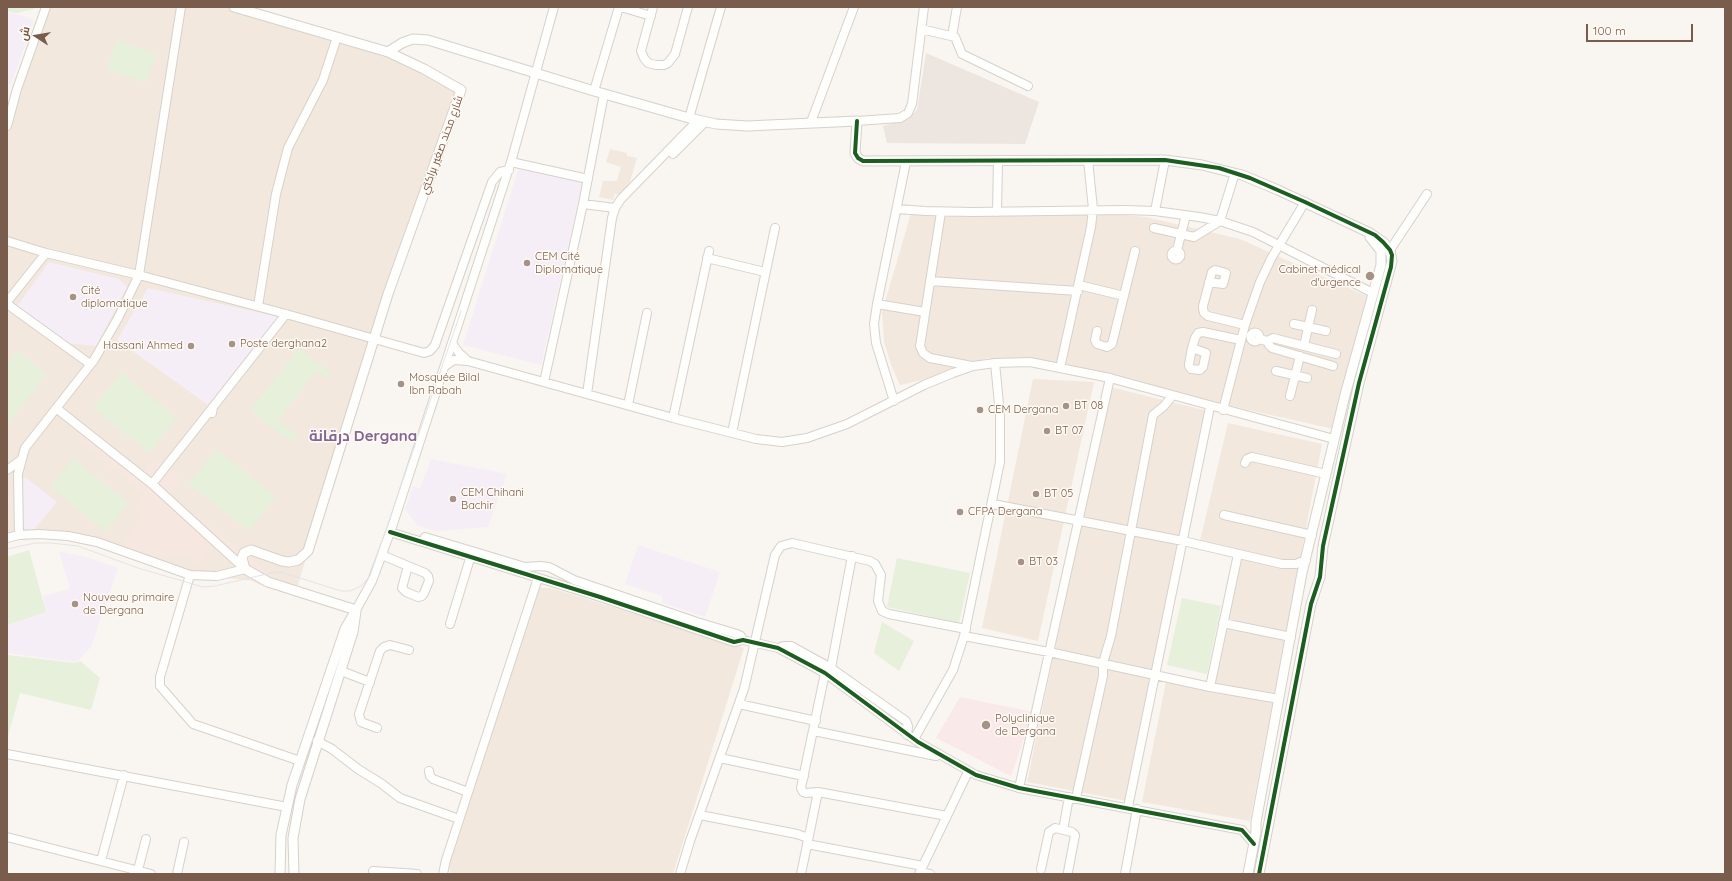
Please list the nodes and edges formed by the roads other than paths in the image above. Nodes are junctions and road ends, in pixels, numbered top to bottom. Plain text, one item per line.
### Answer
1 (46, 7) edge
2 (181, 7) edge
3 (234, 7) edge
4 (554, 7) edge
5 (620, 7) edge
6 (653, 7) edge
7 (688, 7) edge
8 (721, 7) edge
9 (854, 7) edge
10 (924, 7) edge
11 (957, 7) edge
12 (651, 16) junction
13 (921, 29) junction
14 (952, 36) junction
15 (337, 37) junction
16 (388, 52) junction
17 (535, 73) junction
18 (1028, 86) dead end
19 (594, 91) junction
20 (604, 94) junction
21 (697, 120) junction
22 (857, 120) junction
23 (811, 122) junction
24 (7, 126) edge
25 (673, 154) dead end
26 (998, 160) junction
27 (1088, 160) junction
28 (1165, 160) junction
29 (906, 162) junction
30 (510, 166) junction
31 (1235, 173) junction
32 (588, 179) junction
33 (1427, 194) dead end
34 (1305, 202) junction
35 (583, 204) junction
36 (616, 208) junction
37 (897, 209) junction
38 (1093, 209) junction
39 (1155, 211) junction
40 (941, 212) junction
41 (997, 212) junction
42 (1186, 215) junction
43 (1220, 222) junction
44 (775, 228) dead end
45 (1154, 228) dead end
46 (1359, 229) junction
47 (1180, 235) junction
48 (7, 241) edge
49 (1279, 245) junction
50 (1177, 250) dead end
51 (1390, 250) junction
52 (1135, 251) dead end
53 (46, 253) junction
54 (462, 267) junction
55 (475, 271) junction
56 (766, 272) junction
57 (139, 274) junction
58 (930, 281) junction
59 (1209, 282) dead end
60 (1078, 288) junction
61 (1373, 293) junction
62 (1124, 296) junction
63 (7, 303) edge
64 (877, 304) junction
65 (258, 306) junction
66 (1312, 310) dead end
67 (925, 312) junction
68 (647, 313) dead end
69 (286, 314) junction
70 (1294, 324) dead end
71 (1308, 327) junction
72 (1097, 331) dead end
73 (1326, 331) dead end
74 (1245, 334) junction
75 (374, 338) junction
76 (1263, 340) junction
77 (452, 343) junction
78 (1304, 346) junction
79 (1192, 348) dead end
80 (1336, 354) dead end
81 (1300, 356) junction
82 (468, 361) junction
83 (995, 363) junction
84 (90, 364) junction
85 (444, 366) junction
86 (973, 366) junction
87 (1333, 366) dead end
88 (1060, 368) junction
89 (1276, 371) dead end
90 (1295, 375) junction
91 (1110, 378) junction
92 (1307, 378) dead end
93 (544, 382) junction
94 (587, 394) junction
95 (1172, 396) junction
96 (1290, 396) dead end
97 (894, 401) junction
98 (628, 405) junction
99 (1210, 407) junction
100 (56, 408) junction
101 (1223, 410) junction
102 (673, 418) junction
103 (732, 433) junction
104 (1334, 439) junction
105 (21, 460) junction
106 (1245, 463) dead end
107 (7, 470) edge
108 (1326, 474) junction
109 (152, 484) junction
110 (993, 504) junction
111 (1224, 516) dead end
112 (1078, 520) junction
113 (391, 530) junction
114 (1131, 531) junction
115 (19, 535) junction
116 (1312, 535) junction
117 (7, 538) edge
118 (1183, 541) junction
119 (471, 554) junction
120 (1238, 554) junction
121 (382, 555) junction
122 (852, 556) junction
123 (1305, 562) junction
124 (408, 566) dead end
125 (535, 566) junction
126 (1322, 566) junction
127 (547, 567) junction
128 (245, 569) junction
129 (190, 575) junction
130 (538, 578) junction
131 (1301, 579) junction
132 (1319, 582) junction
133 (356, 610) junction
134 (1223, 623) junction
135 (450, 624) dead end
136 (965, 633) junction
137 (1291, 638) junction
138 (742, 640) junction
139 (755, 644) junction
140 (409, 650) dead end
141 (1049, 652) junction
142 (1103, 663) junction
143 (828, 670) junction
144 (341, 671) junction
145 (1156, 675) junction
146 (370, 682) junction
147 (1210, 687) junction
148 (1279, 699) junction
149 (739, 704) junction
150 (816, 721) junction
151 (377, 728) dead end
152 (814, 731) junction
153 (911, 737) junction
154 (317, 741) junction
155 (305, 748) junction
156 (314, 751) junction
157 (7, 754) edge
158 (720, 758) junction
159 (943, 758) junction
160 (300, 761) junction
161 (428, 771) dead end
162 (968, 772) junction
163 (124, 775) junction
164 (804, 776) junction
165 (1019, 788) junction
166 (468, 792) junction
167 (818, 792) junction
168 (1073, 797) junction
169 (287, 807) junction
170 (1128, 807) junction
171 (1138, 809) junction
172 (700, 815) junction
173 (947, 816) junction
174 (459, 818) junction
175 (1256, 822) junction
176 (1063, 830) junction
177 (1242, 830) junction
178 (7, 837) edge
179 (146, 839) dead end
180 (808, 841) junction
181 (184, 842) dead end
182 (1254, 844) junction
183 (101, 861) junction
184 (1041, 869) dead end
185 (373, 871) dead end
186 (920, 871) edge
187 (135, 872) edge
188 (1068, 872) dead end
189 (151, 874) edge
190 (177, 874) edge
191 (280, 874) edge
192 (294, 874) edge
193 (417, 874) edge
194 (442, 874) edge
195 (683, 874) edge
196 (801, 874) edge
197 (930, 874) edge
198 (1125, 874) edge
199 (1248, 874) edge
200 (1259, 874) edge

1 - 24 street
2 - 57 street
3 - 15 street, شارع محند صغير براكتي
4 - 17 street
5 - 12 street
5 - 19 street
6 - 12 street
7 - 12 street
8 - 21 street
9 - 23 street
10 - 13 street
11 - 14 street
13 - 14 street
13 - 22 street
14 - 18 street
15 - 16 street, شارع محند صغير براكتي
15 - 65 street
16 - 17 street
16 - 75 street, شارع محند صغير براكتي
17 - 19 street
17 - 30 street
19 - 20 street
20 - 21 street
20 - 32 street
21 - 23 street
21 - 25 street
21 - 36 street
22 - 23 street
22 - 29 street
26 - 27 street
26 - 29 street
26 - 41 street
27 - 28 street
27 - 38 street
28 - 31 street
28 - 39 street
29 - 37 street
30 - 32 street
30 - 54 street
30 - 55 street
31 - 34 street
31 - 43 street
32 - 35 street
33 - 51 street
34 - 46 street
34 - 49 street
35 - 36 street
35 - 93 street
36 - 94 street
37 - 40 street
37 - 64 street
38 - 39 street
38 - 41 street
38 - 60 street
39 - 42 street
40 - 41 street
40 - 58 street
42 - 43 street
42 - 47 street
43 - 47 street
43 - 49 street
44 - 56 street
45 - 47 street
46 - 51 street
46 - 61 street
47 - 50 street
48 - 53 street
49 - 61 street
49 - 74 street
51 - 126 street
52 - 62 street
53 - 57 street
53 - 63 street
54 - 55 street
54 - 75 street
55 - 77 street
56 - 102 street
56 - 103 street
57 - 65 street
57 - 84 street
58 - 60 street
58 - 67 street
59 - 74 street
60 - 62 street
60 - 88 street
61 - 104 street
62 - 72 street
63 - 84 street
64 - 67 street
64 - 97 street
65 - 69 street
66 - 71 street
67 - 86 street
68 - 98 street
69 - 75 street
69 - 109 street
70 - 71 street
71 - 73 street
71 - 78 street
74 - 76 street
74 - 79 street
74 - 101 street
75 - 128 street
76 - 78 street
76 - 81 street
77 - 82 street
77 - 85 street
78 - 80 street
81 - 87 street
81 - 90 street
82 - 85 street
82 - 93 street
83 - 86 street
83 - 88 street
83 - 110 street
84 - 100 street
85 - 113 street
86 - 97 street
88 - 91 street
89 - 90 street
90 - 92 street
90 - 96 street
91 - 95 street
91 - 112 street
93 - 94 street
94 - 98 street
95 - 99 street
95 - 114 street
97 - 103 street
98 - 102 street
99 - 101 street
99 - 118 street
100 - 105 street
100 - 109 street
101 - 104 street
102 - 103 street
104 - 108 street
105 - 107 street
105 - 115 street
106 - 108 street
108 - 116 street
109 - 128 street
110 - 112 street
110 - 136 street
111 - 116 street
112 - 114 street
112 - 141 street
113 - 119 street
113 - 121 street
114 - 118 street
114 - 142 street
115 - 117 street
115 - 129 street
116 - 123 street
118 - 120 street
118 - 145 street
119 - 125 street
119 - 130 street
119 - 135 street
120 - 123 street
120 - 134 street
121 - 124 street
121 - 133 street
122 - 136 street
122 - 139 street
122 - 143 street
123 - 126 street
123 - 131 street
125 - 127 street
125 - 130 street
126 - 132 street
127 - 130 street
127 - 138 street
128 - 129 street
128 - 133 street
129 - 160 street
130 - 138 street
130 - 166 street
131 - 132 street
131 - 137 street
132 - 200 street
133 - 144 street
133 - 155 street
134 - 137 street
134 - 147 street
136 - 141 street
136 - 153 street
137 - 148 street
138 - 139 street
139 - 143 street
139 - 149 street
140 - 146 street
141 - 142 street
141 - 165 street
142 - 145 street
142 - 168 street
143 - 150 street
143 - 153 street
144 - 146 street
144 - 154 street
145 - 147 street
145 - 170 street
146 - 151 street
147 - 148 street
148 - 175 street
149 - 150 street
149 - 158 street
150 - 152 street
152 - 159 street
152 - 164 street
153 - 159 street
154 - 156 street
154 - 174 street
155 - 156 street
155 - 160 street
156 - 192 street
157 - 163 street
158 - 164 street
158 - 172 street
159 - 162 street
160 - 169 street
161 - 166 street
162 - 165 street
162 - 173 street
163 - 169 street
163 - 183 street
164 - 167 street
165 - 168 street
166 - 174 street
167 - 173 street
167 - 180 street
168 - 170 street
168 - 176 street
169 - 191 street
170 - 171 street
171 - 177 street
171 - 198 street
172 - 180 street
172 - 195 street
173 - 186 street
174 - 194 street
175 - 177 street
175 - 182 street
176 - 184 street
176 - 188 street
177 - 182 street
178 - 183 street
179 - 187 street
180 - 186 street
180 - 196 street
181 - 190 street
182 - 199 street
183 - 187 street
185 - 193 street
186 - 197 street
187 - 189 street

